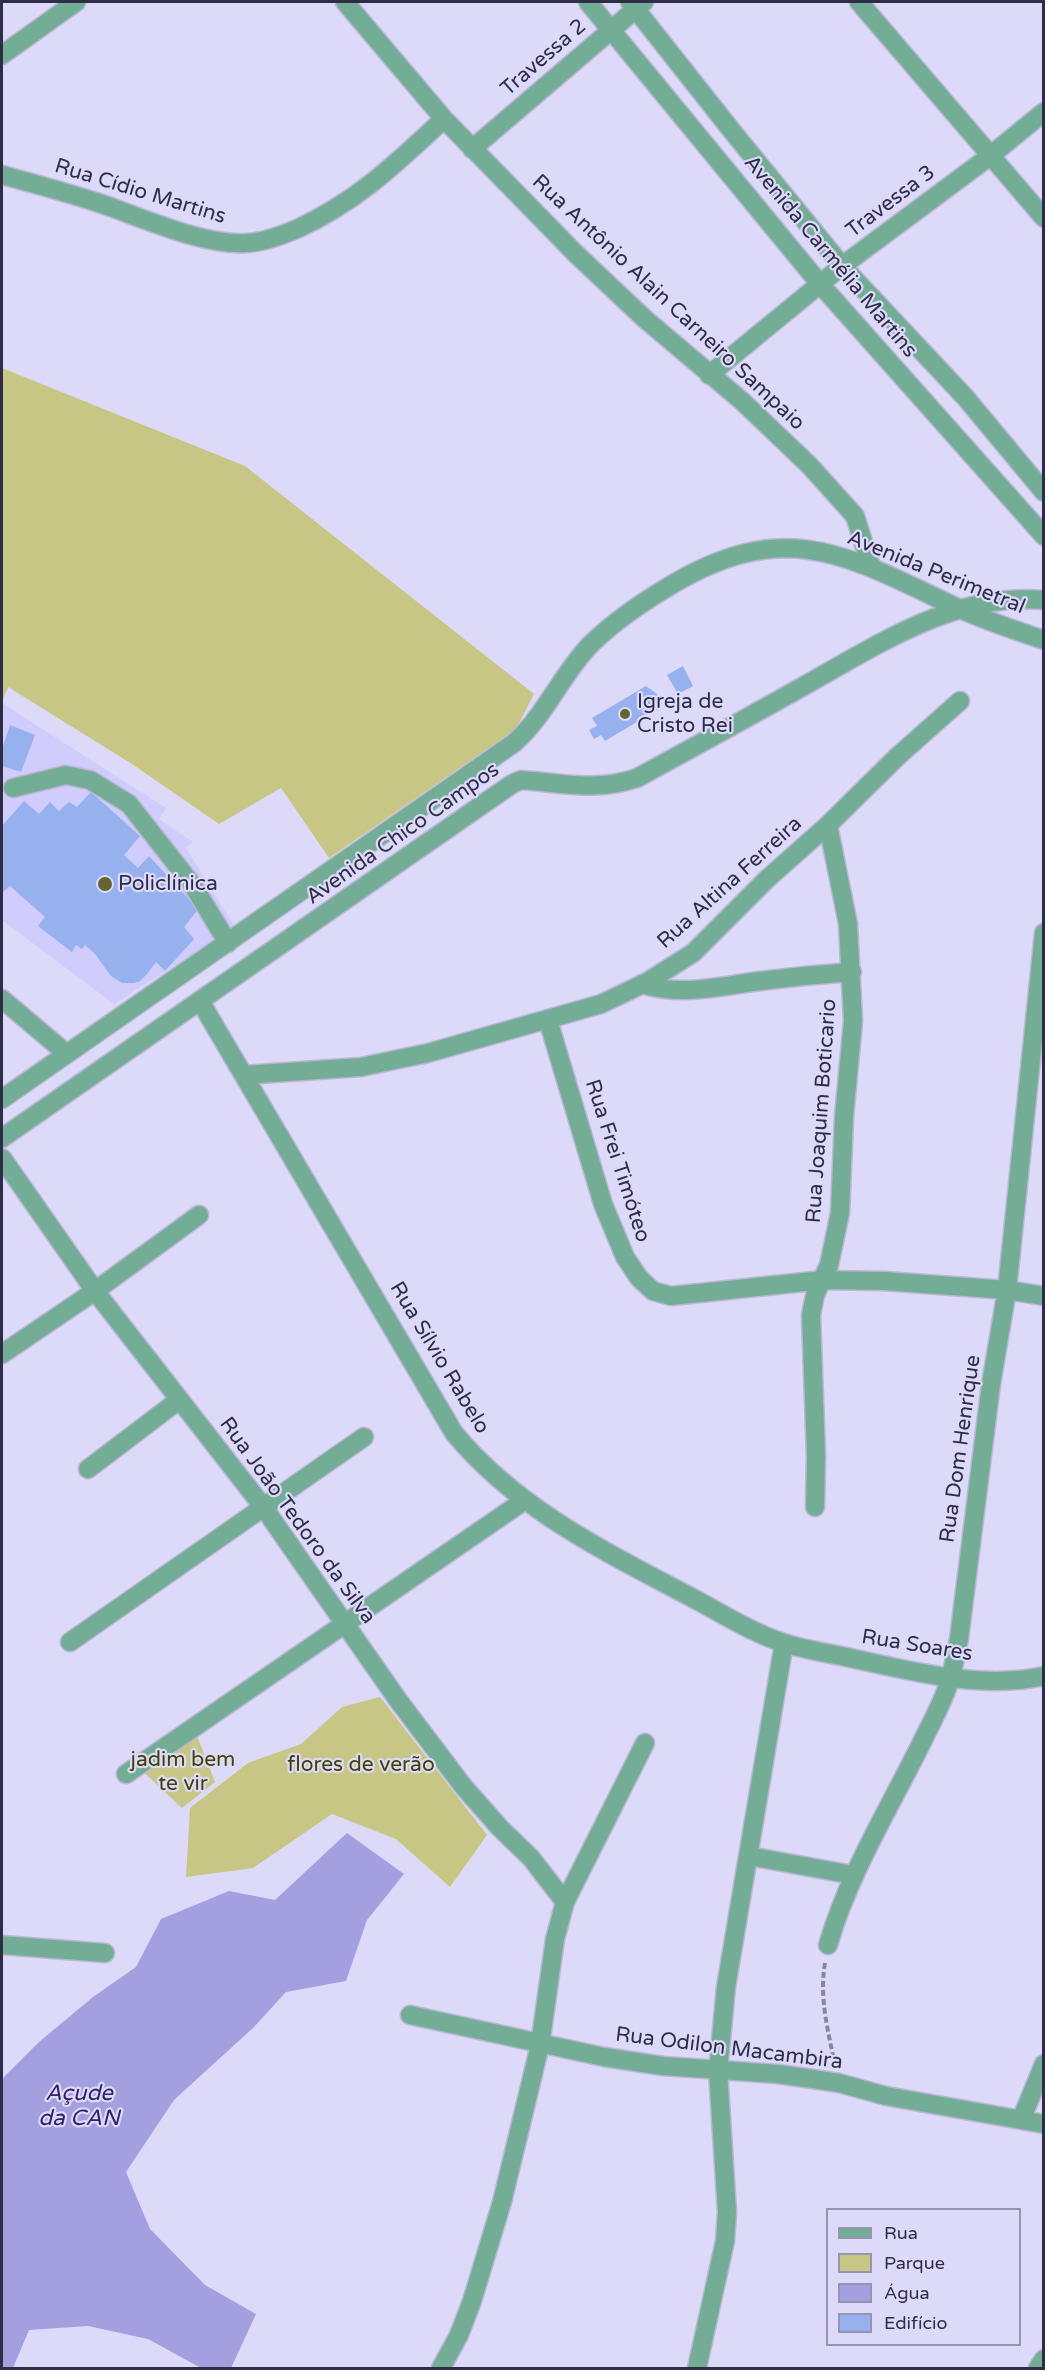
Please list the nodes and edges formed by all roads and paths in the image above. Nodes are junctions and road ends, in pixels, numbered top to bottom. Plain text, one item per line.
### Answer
1 (76, 2) edge
2 (345, 2) edge
3 (588, 2) edge
4 (859, 2) edge
5 (637, 4) edge
6 (611, 30) junction
7 (2, 55) edge
8 (1044, 112) edge
9 (444, 119) junction
10 (472, 149) junction
11 (990, 156) junction
12 (2, 175) edge
13 (1044, 218) edge
14 (842, 266) junction
15 (820, 284) junction
16 (709, 375) junction
17 (1044, 492) edge
18 (1044, 536) edge
19 (871, 567) junction
20 (1044, 600) edge
21 (960, 609) junction
22 (1044, 640) edge
23 (960, 701) dead end
24 (546, 705) joint
25 (13, 788) dead end
26 (828, 825) junction
27 (317, 880) junction
28 (336, 907) junction
29 (1044, 933) edge
30 (228, 943) junction
31 (852, 972) junction
32 (642, 984) junction
33 (2, 999) edge
34 (200, 1001) junction
35 (548, 1020) junction
36 (67, 1054) junction
37 (244, 1075) junction
38 (2, 1099) edge
39 (2, 1138) edge
40 (2, 1158) edge
41 (200, 1215) dead end
42 (823, 1280) junction
43 (1007, 1290) junction
44 (95, 1291) junction
45 (1044, 1296) edge
46 (2, 1354) edge
47 (179, 1400) junction
48 (364, 1437) dead end
49 (88, 1469) dead end
50 (525, 1500) junction
51 (815, 1507) dead end
52 (264, 1508) junction
53 (345, 1624) junction
54 (70, 1642) dead end
55 (784, 1643) junction
56 (1044, 1676) edge
57 (951, 1678) junction
58 (645, 1743) dead end
59 (126, 1774) dead end
60 (749, 1856) junction
61 (853, 1875) junction
62 (565, 1902) junction
63 (2, 1945) edge
64 (828, 1946) joint
65 (105, 1953) dead end
66 (410, 2015) dead end
67 (540, 2045) junction
68 (1044, 2064) edge
69 (718, 2071) junction
70 (839, 2083) junction
71 (1021, 2120) junction
72 (1044, 2124) edge
73 (1044, 2359) edge
74 (441, 2368) edge
75 (697, 2368) edge
76 (1038, 2368) edge

1 - 7 street
2 - 9 street, Rua Antônio Alain Carneiro Sampaio
3 - 6 street, Avenida Carmélia Martins
4 - 11 street
5 - 6 street, Travessa 2
5 - 14 street, Avenida Carmélia Martins
6 - 10 street, Travessa 2
6 - 15 street, Avenida Carmélia Martins
8 - 11 street, Travessa 3
9 - 10 street, Rua Antônio Alain Carneiro Sampaio
9 - 12 street, Rua Cídio Martins
10 - 16 street, Rua Antônio Alain Carneiro Sampaio
11 - 13 street
11 - 14 street, Travessa 3
14 - 15 street, Travessa 3
14 - 17 street, Avenida Carmélia Martins
15 - 16 street, Travessa 3
15 - 18 street, Avenida Carmélia Martins
16 - 19 street, Rua Antônio Alain Carneiro Sampaio
19 - 21 street, Avenida Perimetral
19 - 24 street, Avenida Perimetral
20 - 21 street, Avenida Chico Campos
21 - 22 street, Avenida Perimetral
21 - 28 street, Avenida Chico Campos
23 - 26 street, Rua Altina Ferreira
24 - 27 street, Avenida Chico Campos
25 - 30 street
26 - 31 street, Rua Joaquim Boticario
26 - 32 street, Rua Altina Ferreira
27 - 28 street
27 - 30 street, Avenida Chico Campos
28 - 34 street, Avenida Chico Campos
29 - 43 street, Rua Dom Henrique
30 - 36 street, Avenida Chico Campos
31 - 32 street
31 - 42 street, Rua Joaquim Boticario
32 - 35 street, Rua Altina Ferreira
33 - 36 street
34 - 37 street, Rua Sílvio Rabelo
34 - 39 street, Avenida Chico Campos
35 - 37 street, Rua Altina Ferreira
35 - 42 street, Rua Frei Timóteo
36 - 38 street, Avenida Chico Campos
37 - 50 street, Rua Sílvio Rabelo
40 - 44 street, Rua João Tedoro da Silva
41 - 44 street
42 - 43 street, Rua Frei Timóteo
42 - 51 street, Rua Joaquim Boticario
43 - 45 street, Rua Frei Timóteo
43 - 57 street, Rua Dom Henrique
44 - 46 street
44 - 47 street, Rua João Tedoro da Silva
47 - 49 street
47 - 52 street, Rua João Tedoro da Silva
48 - 52 street
50 - 53 street
50 - 55 street, Rua Sílvio Rabelo
52 - 53 street, Rua João Tedoro da Silva
52 - 54 street
53 - 59 street
53 - 62 street, Rua João Tedoro da Silva
55 - 57 street, Rua Soares
55 - 60 street
56 - 57 street, Rua Soares
57 - 61 street, Rua Dom Henrique
58 - 62 street
60 - 61 street
60 - 69 street
61 - 64 street, Rua Dom Henrique
62 - 67 street
63 - 65 street
64 - 70 path
66 - 67 street, Rua Odilon Macambira
67 - 69 street, Rua Odilon Macambira
67 - 74 street
68 - 71 street
69 - 70 street, Rua Odilon Macambira
69 - 75 street
70 - 71 street, Rua Odilon Macambira
71 - 72 street, Rua Odilon Macambira
73 - 76 street

